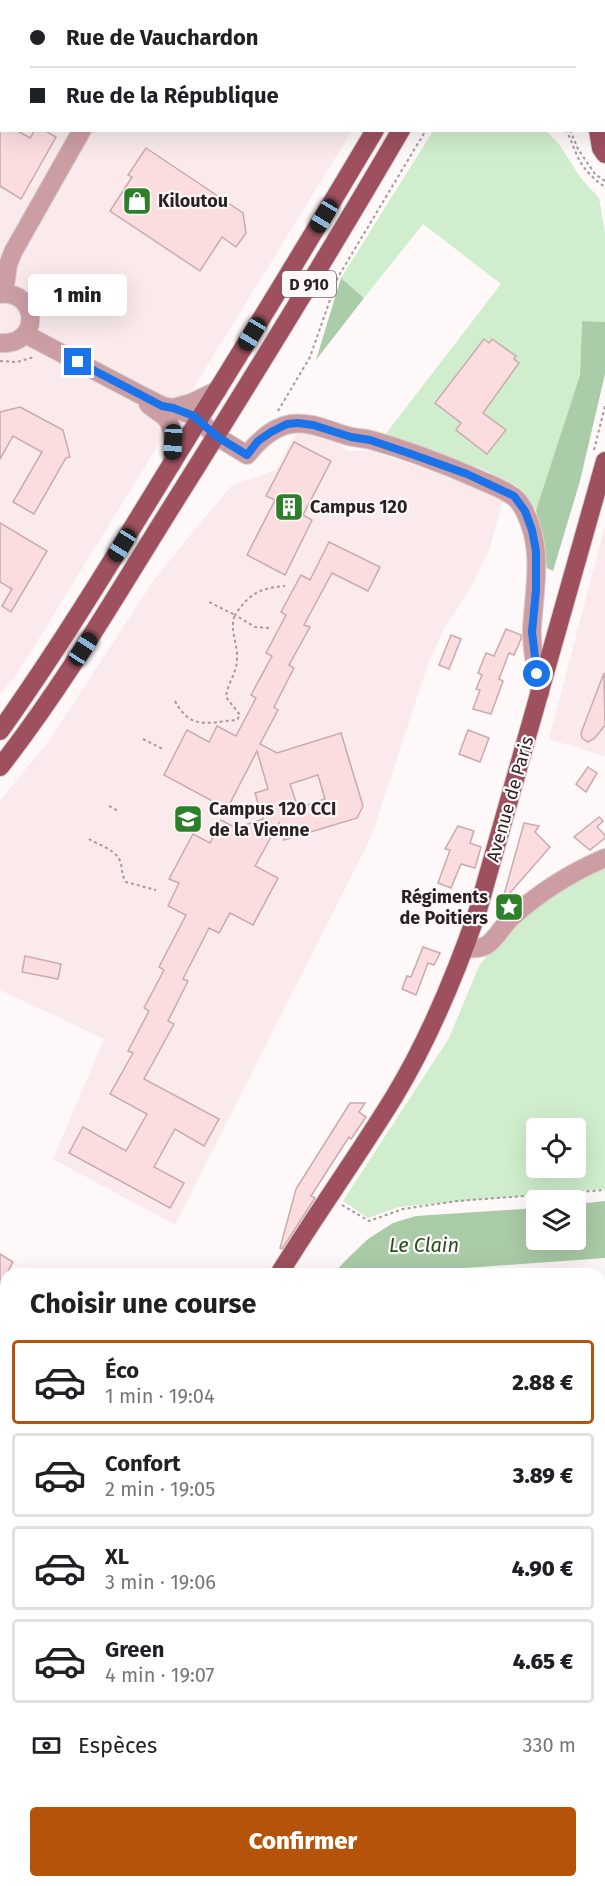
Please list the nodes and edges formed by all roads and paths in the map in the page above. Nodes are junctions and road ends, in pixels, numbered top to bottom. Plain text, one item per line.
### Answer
1 (81, 132) edge
2 (374, 132) edge
3 (400, 132) edge
4 (425, 132) edge
5 (567, 132) edge
6 (571, 132) edge
7 (597, 132) edge
8 (605, 154) edge
9 (605, 181) edge
10 (605, 187) edge
11 (2, 293) edge
12 (26, 334) junction
13 (0, 343) edge
14 (218, 390) junction
15 (169, 412) junction
16 (196, 425) junction
17 (271, 432) junction
18 (216, 436) junction
19 (605, 461) edge
20 (172, 464) junction
21 (285, 586) dead end
22 (209, 602) dead end
23 (235, 615) junction
24 (269, 628) dead end
25 (540, 695) junction
26 (175, 701) dead end
27 (0, 731) edge
28 (143, 739) dead end
29 (163, 749) dead end
30 (0, 767) edge
31 (109, 806) dead end
32 (118, 811) dead end
33 (89, 839) dead end
34 (605, 858) edge
35 (156, 890) dead end
36 (465, 948) junction
37 (605, 1190) edge
38 (329, 1197) junction
39 (283, 1268) edge

1 - 11 street
2 - 14 main road, D 910
3 - 18 main road, D 910
4 - 17 path
5 - 10 path
6 - 9 path
7 - 8 main road
11 - 12 street
12 - 13 street
12 - 15 street
14 - 15 street
14 - 16 main road, D 910
15 - 16 street
15 - 20 street
16 - 18 street
16 - 20 main road, D 910
17 - 18 street
17 - 25 street
18 - 30 main road, D 910
19 - 25 main road, Avenue de Paris
20 - 27 main road, D 910
21 - 23 path
22 - 23 path
23 - 24 path
23 - 26 path
25 - 36 main road, Avenue de Paris
28 - 29 path
31 - 32 path
33 - 35 path
34 - 36 street
36 - 38 main road, Avenue de Paris
37 - 38 path
38 - 39 main road, Avenue de Paris

